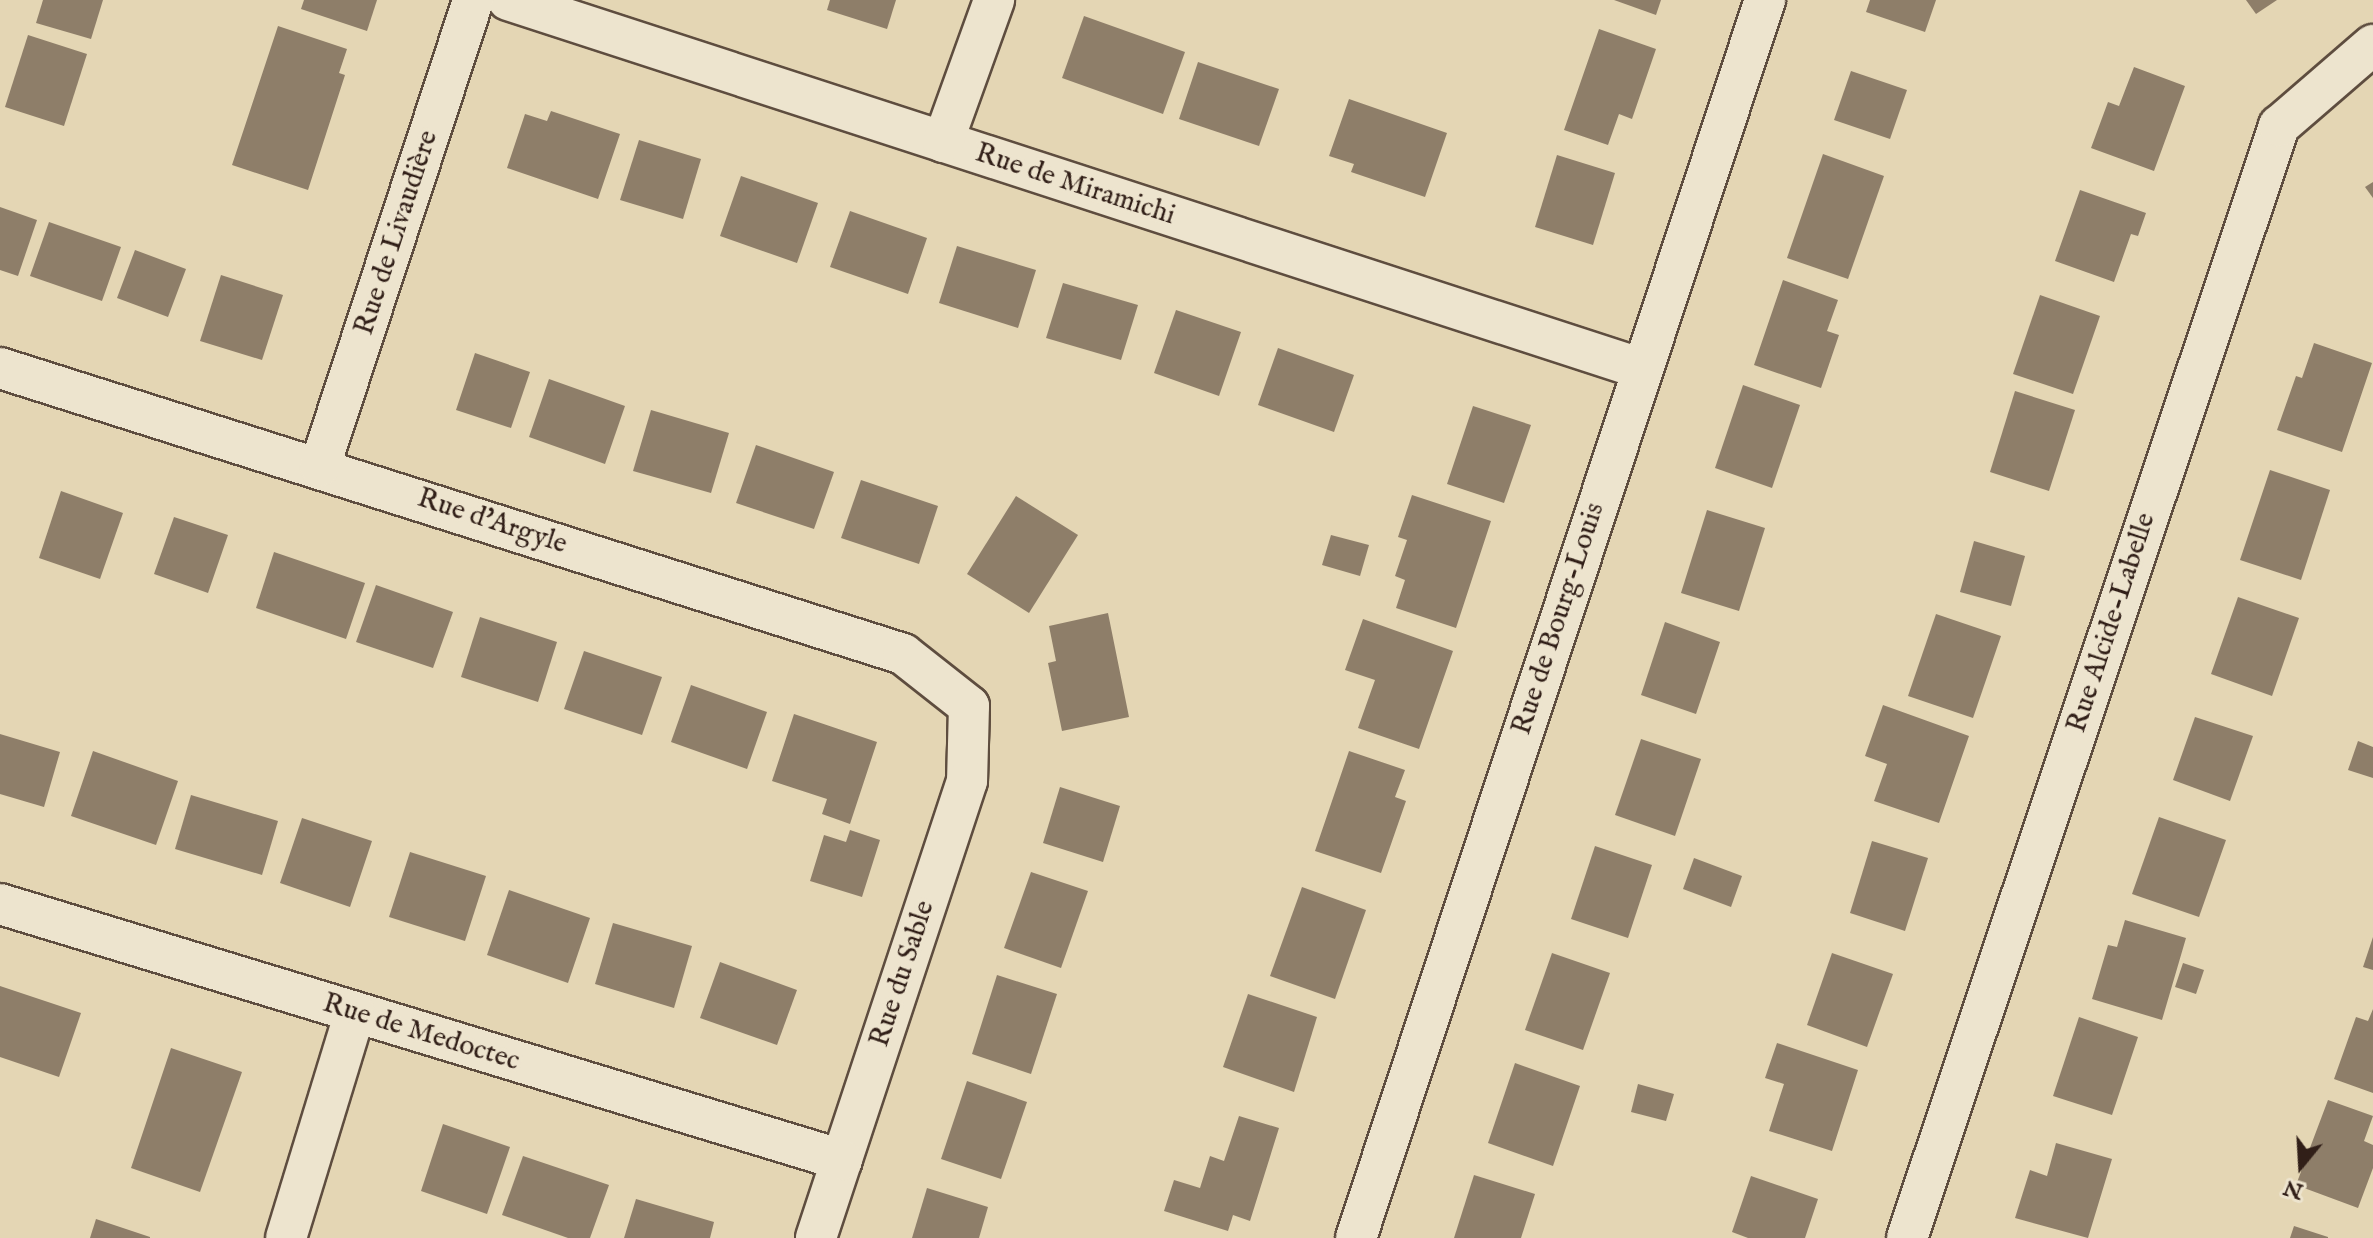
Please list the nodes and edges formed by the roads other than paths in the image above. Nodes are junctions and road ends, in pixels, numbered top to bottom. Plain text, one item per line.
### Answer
1 (473, 0) edge
2 (508, 0) edge
3 (994, 0) edge
4 (1765, 0) edge
5 (2373, 45) edge
6 (943, 142) junction
7 (0, 368) edge
8 (1642, 369) junction
9 (320, 466) junction
10 (969, 706) joint
11 (0, 904) edge
12 (355, 1013) junction
13 (842, 1160) junction
14 (286, 1238) edge
15 (816, 1238) edge
16 (1356, 1238) edge
17 (1907, 1238) edge

1 - 9 street, Rue de Livaudière
2 - 6 street, Rue de Miramichi
3 - 6 street
4 - 8 street, Rue de Bourg-Louis
5 - 17 street, Rue Alcide-Labelle
6 - 8 street, Rue de Miramichi
7 - 9 street, Rue d'Argyle
8 - 16 street, Rue de Bourg-Louis
9 - 10 street, Rue d'Argyle
10 - 13 street, Rue du Sable
11 - 12 street, Rue de Medoctec
12 - 13 street, Rue de Medoctec
12 - 14 street
13 - 15 street, Rue du Sable

